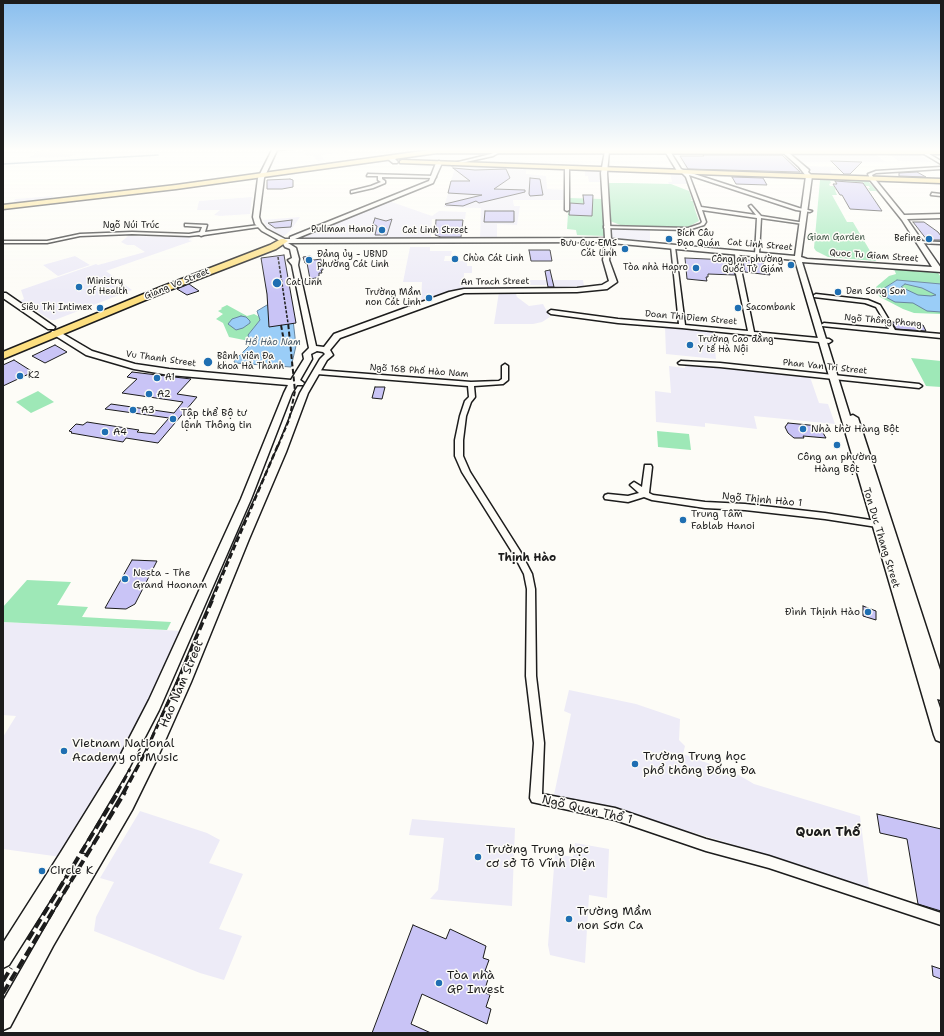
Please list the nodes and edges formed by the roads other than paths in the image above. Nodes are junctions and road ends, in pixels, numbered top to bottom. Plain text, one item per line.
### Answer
1 (101, 196) edge
2 (111, 196) edge
3 (259, 196) edge
4 (396, 196) edge
5 (567, 196) edge
6 (605, 196) edge
7 (695, 196) edge
8 (761, 196) edge
9 (809, 196) edge
10 (886, 196) edge
11 (751, 206) dead end
12 (3, 207) edge
13 (699, 208) junction
14 (3, 210) edge
15 (567, 210) dead end
16 (808, 211) junction
17 (759, 216) junction
18 (941, 216) edge
19 (902, 217) junction
20 (803, 222) junction
21 (187, 225) dead end
22 (260, 226) junction
23 (606, 227) junction
24 (201, 235) junction
25 (271, 235) junction
26 (3, 242) edge
27 (608, 242) junction
28 (920, 242) junction
29 (313, 243) dead end
30 (941, 243) edge
31 (286, 244) junction
32 (256, 248) junction
33 (673, 248) junction
34 (295, 253) junction
35 (737, 253) junction
36 (757, 254) junction
37 (800, 259) junction
38 (295, 266) junction
39 (939, 269) edge
40 (173, 282) junction
41 (3, 295) edge
42 (816, 296) junction
43 (815, 306) junction
44 (551, 312) dead end
45 (824, 325) junction
46 (682, 326) junction
47 (53, 330) junction
48 (893, 331) junction
49 (751, 333) junction
50 (941, 336) edge
51 (826, 341) junction
52 (3, 347) edge
53 (313, 349) junction
54 (326, 350) junction
55 (3, 356) edge
56 (308, 359) junction
57 (324, 359) junction
58 (681, 363) dead end
59 (506, 366) dead end
60 (302, 371) junction
61 (313, 378) junction
62 (837, 378) junction
63 (295, 382) junction
64 (471, 384) junction
65 (919, 386) dead end
66 (264, 451) junction
67 (281, 452) junction
68 (648, 467) dead end
69 (634, 485) dead end
70 (646, 494) junction
71 (608, 497) dead end
72 (882, 525) junction
73 (224, 546) junction
74 (240, 547) junction
75 (167, 675) junction
76 (186, 676) junction
77 (941, 694) edge
78 (941, 735) edge
79 (68, 858) junction
80 (92, 864) junction
81 (941, 918) edge
82 (3, 959) edge
83 (3, 1020) edge

1 - 12 main road
2 - 14 main road
3 - 22 main road
4 - 31 main road, Giang Vo Street
5 - 15 street
6 - 23 main road
7 - 13 street
8 - 16 street
9 - 16 main road, Ton Duc Thang Street
10 - 19 main road
11 - 17 street
13 - 17 street
13 - 23 street
16 - 20 main road, Ton Duc Thang Street
16 - 37 main road, Ton Duc Thang Street
17 - 20 street
17 - 36 street
18 - 19 main road
19 - 28 main road
20 - 37 main road, Ton Duc Thang Street
21 - 24 street
22 - 24 street, Ngõ Núi Trúc
22 - 25 main road
23 - 27 main road
24 - 26 street, Ngõ Núi Trúc
25 - 31 main road
25 - 32 main road
27 - 31 main road, Cat Linh Street
27 - 33 main road, Cat Linh Street
27 - 54 main road, An Trach Street
28 - 30 street
28 - 39 main road
29 - 34 main road
31 - 32 main road, Giang Vo Street
31 - 34 main road
31 - 38 main road
31 - 40 main road, Giang Vo Street
32 - 40 main road, Giang Vo Street
33 - 35 main road, Cat Linh Street
33 - 46 street
34 - 38 main road
35 - 36 main road, Cat Linh Street
35 - 37 main road, Cat Linh Street
35 - 49 street
36 - 37 main road, Cat Linh Street
37 - 39 main road, Quoc Tu Giam Street
37 - 42 main road, Ton Duc Thang Street
37 - 43 main road, Ton Duc Thang Street
38 - 53 main road
40 - 47 main road, Giang Vo Street
41 - 47 main road, Vu Thanh Street
42 - 43 main road, Ton Duc Thang Street
42 - 48 street
43 - 45 main road, Ton Duc Thang Street
43 - 51 main road, Ton Duc Thang Street
44 - 46 street, Doan Thi Diem Street
45 - 48 street, Ngõ Thông Phong
45 - 51 main road, Ton Duc Thang Street
46 - 49 street, Doan Thi Diem Street
47 - 52 main road, Giang Vo Street
47 - 55 main road, Giang Vo Street
47 - 63 main road, Vu Thanh Street
48 - 50 street, Ngõ Thông Phong
49 - 51 street, Doan Thi Diem Street
51 - 62 main road, Ton Duc Thang Street
53 - 54 main road
53 - 56 main road, Hao Nam Street
54 - 57 main road, Hao Nam Street
56 - 57 main road
56 - 60 main road, Hao Nam Street
57 - 61 main road, Hao Nam Street
58 - 62 street, Phan Van Tri Street
59 - 64 street, Ngõ 168 Phố Hào Nam
60 - 61 main road
60 - 63 main road, Hao Nam Street
61 - 63 main road, Vu Thanh Street
61 - 64 street, Ngõ 168 Phố Hào Nam
61 - 67 main road, Hao Nam Street
62 - 65 street, Phan Van Tri Street
62 - 72 main road, Ton Duc Thang Street
63 - 66 main road, Hao Nam Street
64 - 81 street, Ngõ Quan Thổ 1
66 - 67 main road
66 - 73 main road, Hao Nam Street
67 - 74 main road, Hao Nam Street
68 - 70 street
69 - 70 street, Ngõ Thịnh Hào 1
70 - 71 street, Ngõ Thịnh Hào 1
70 - 72 street, Ngõ Thịnh Hào 1
72 - 77 main road, Ton Duc Thang Street
72 - 78 main road, Ton Duc Thang Street
73 - 74 main road
73 - 75 main road, Hao Nam Street
74 - 76 main road, Hao Nam Street
75 - 76 main road
75 - 79 main road, Hao Nam Street
76 - 80 main road, Hao Nam Street
79 - 80 main road
79 - 82 main road, Hao Nam Street
80 - 83 main road, Hao Nam Street

